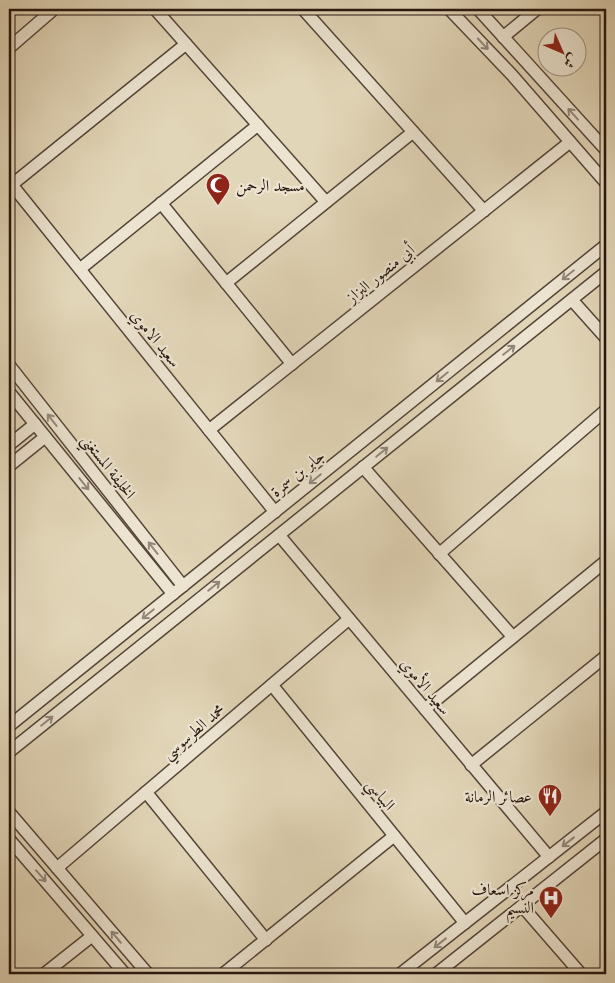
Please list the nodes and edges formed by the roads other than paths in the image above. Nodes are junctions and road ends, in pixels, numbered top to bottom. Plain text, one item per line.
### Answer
1 (54, 9) edge
2 (154, 9) edge
3 (303, 9) edge
4 (449, 9) edge
5 (478, 9) edge
6 (537, 9) edge
7 (503, 36) junction
8 (186, 44) junction
9 (9, 48) edge
10 (258, 125) junction
11 (413, 132) junction
12 (570, 142) junction
13 (606, 150) edge
14 (606, 183) edge
15 (10, 186) edge
16 (326, 202) junction
17 (161, 204) junction
18 (484, 211) junction
19 (606, 245) edge
20 (80, 270) junction
21 (606, 272) edge
22 (226, 283) junction
23 (572, 300) junction
24 (606, 338) edge
25 (292, 364) junction
26 (9, 366) edge
27 (9, 392) edge
28 (606, 410) edge
29 (35, 424) junction
30 (209, 430) junction
31 (45, 437) junction
32 (9, 445) edge
33 (9, 466) edge
34 (363, 467) junction
35 (275, 512) junction
36 (279, 535) junction
37 (439, 554) junction
38 (606, 561) edge
39 (183, 586) junction
40 (173, 594) junction
41 (349, 619) junction
42 (513, 637) junction
43 (606, 656) edge
44 (272, 685) junction
45 (425, 709) junction
46 (9, 726) edge
47 (9, 752) edge
48 (472, 765) junction
49 (146, 792) junction
50 (9, 812) edge
51 (606, 812) edge
52 (394, 836) junction
53 (9, 839) edge
54 (606, 839) edge
55 (549, 857) junction
56 (57, 868) junction
57 (522, 906) junction
58 (465, 923) junction
59 (92, 936) junction
60 (266, 940) junction
61 (44, 974) edge
62 (125, 974) edge
63 (148, 974) edge
64 (223, 974) edge
65 (400, 974) edge
66 (436, 974) edge
67 (581, 974) edge

1 - 9 street
2 - 8 street
3 - 11 street
4 -> 12 street
5 - 7 street
6 - 7 street
13 -> 7 street
8 - 10 street
8 - 15 street
10 - 16 street
10 - 17 street
11 - 16 street
11 - 18 street
12 - 14 street
12 - 18 street, أبي منصور البزاز
15 - 20 street, سعيد الاموي
16 - 22 street
17 - 20 street
17 - 22 street
18 - 25 street, أبي منصور البزاز
19 -> 35 street, جابر بن سمرة
20 - 30 street, سعيد الاموي
21 - 23 street
22 - 25 street
23 - 24 street
34 -> 23 street
25 - 30 street, أبي منصور البزاز
39 -> 26 street, الخليفة المستغني
27 - 29 street, الخليفة المستغني
28 - 37 street
29 - 31 street, الخليفة المستغني
29 - 32 street
30 - 35 street, سعيد الاموي
31 - 33 street
31 -> 40 street, الخليفة المستغني
34 - 36 street
34 - 37 street
35 - 39 street, جابر بن سمرة
36 - 41 street, سعيد الأموي
47 -> 36 street
37 - 42 street
38 - 42 street
39 - 40 street, جابر بن سمرة
40 -> 46 street, جابر بن سمرة
41 - 44 street, محمد الطرسوسي
41 - 45 street, سعيد الأموي
42 - 45 street
43 - 48 street
44 - 49 street, محمد الطرسوسي
44 - 52 street, البياسي
45 - 48 street, سعيد الأموي
48 - 55 street, سعيد الأموي
49 - 56 street, محمد الطرسوسي
49 - 60 street
50 - 56 street
51 -> 55 street
52 - 58 street, البياسي
52 - 60 street
53 -> 59 street
54 - 57 street
55 - 58 street
63 -> 56 street
57 - 66 street
57 - 67 street
58 -> 65 street
59 - 61 street
59 - 62 street
60 - 64 street

